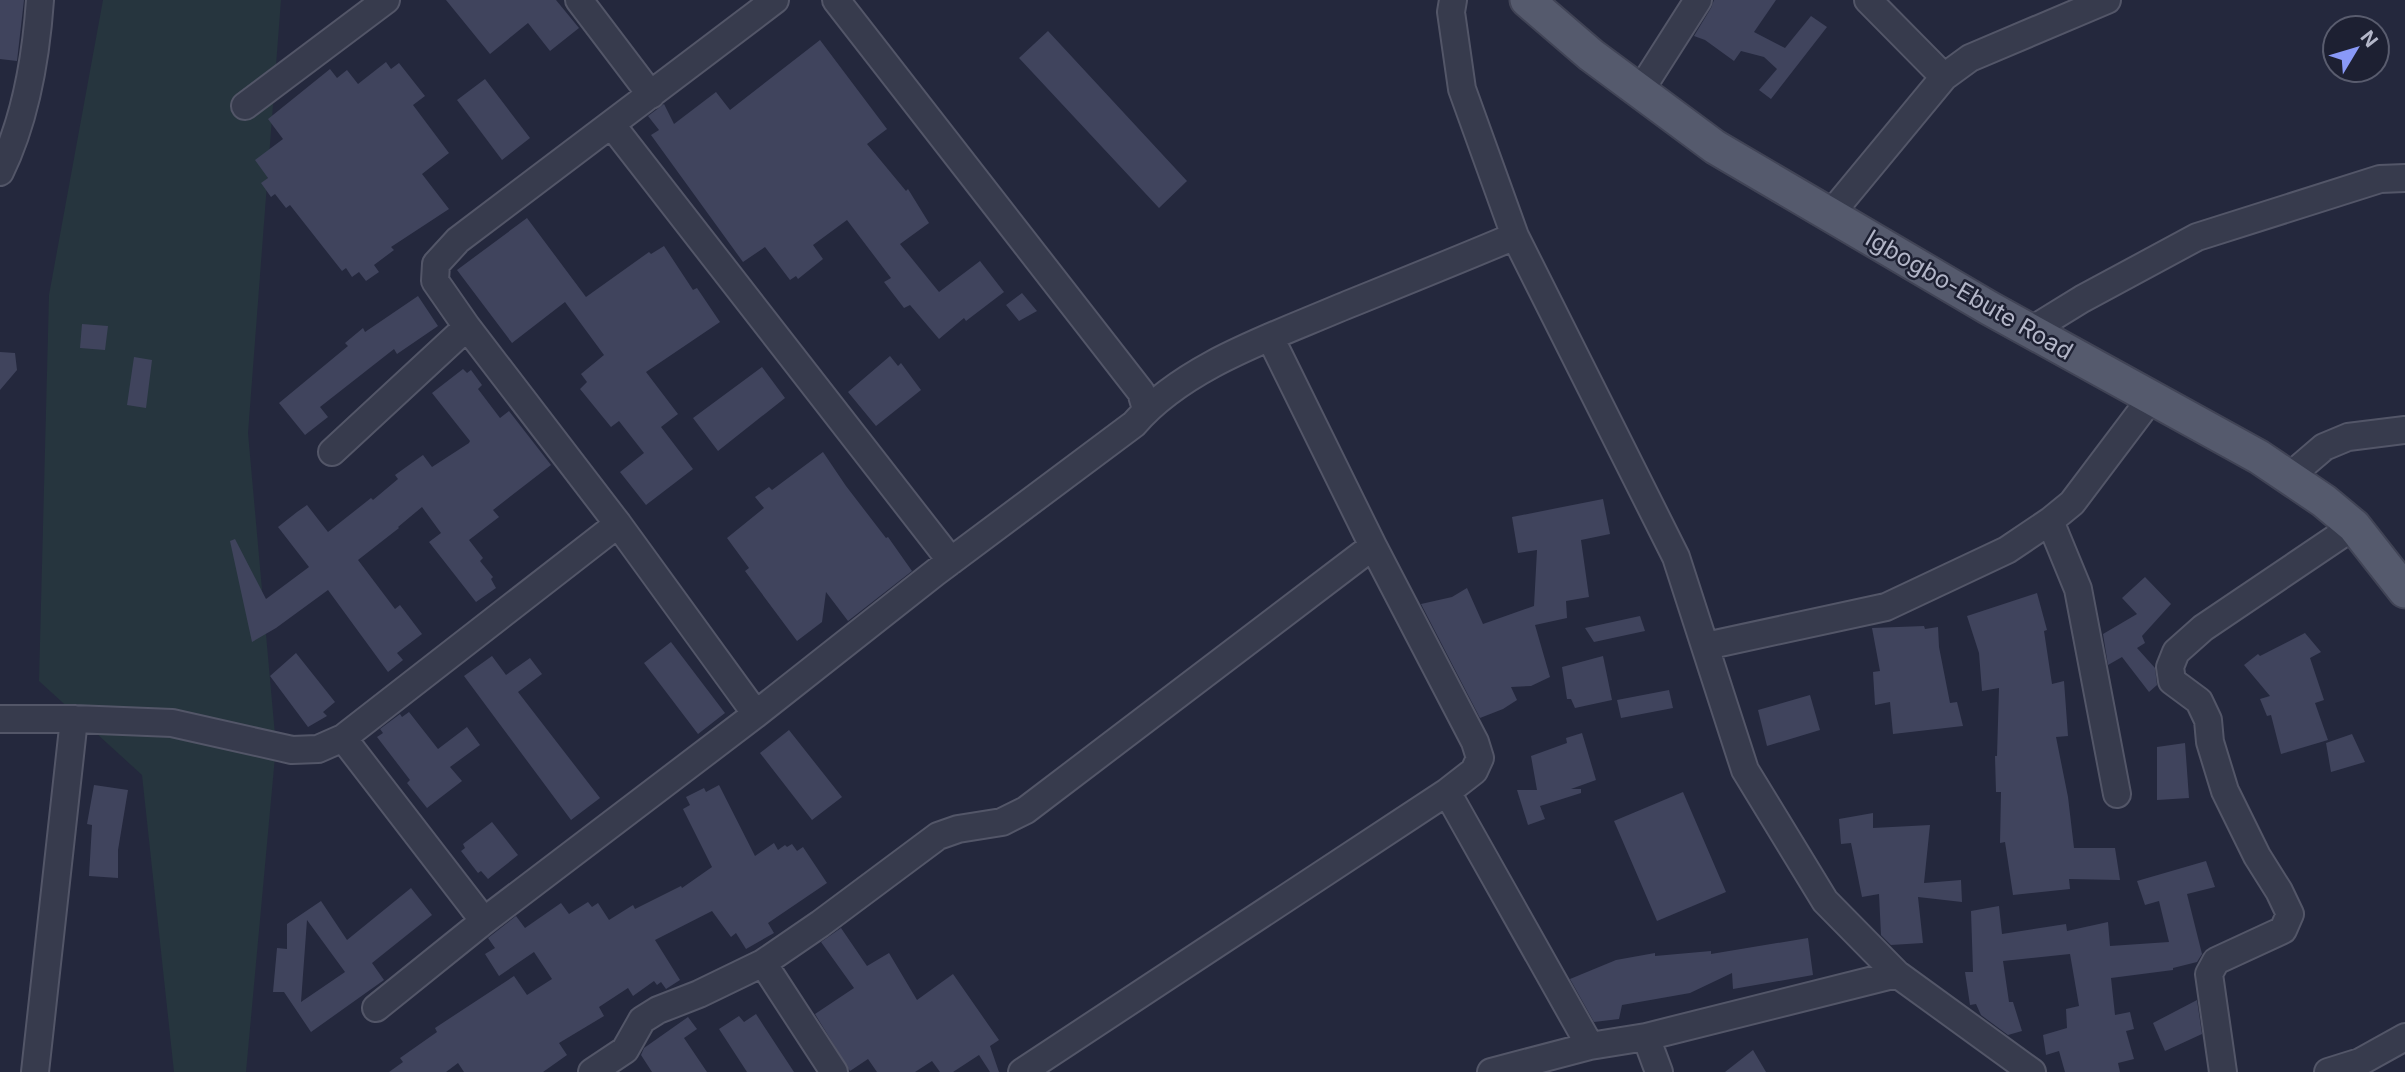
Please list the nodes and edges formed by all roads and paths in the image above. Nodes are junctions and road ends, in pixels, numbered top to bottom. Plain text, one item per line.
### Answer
1 (40, 0) edge
2 (386, 0) edge
3 (579, 0) edge
4 (775, 0) edge
5 (836, 0) edge
6 (1453, 0) edge
7 (1527, 0) edge
8 (1698, 0) edge
9 (1867, 0) edge
10 (2107, 0) edge
11 (1944, 77) junction
12 (1640, 91) junction
13 (651, 95) junction
14 (245, 106) dead end
15 (611, 124) junction
16 (0, 172) edge
17 (2405, 178) edge
18 (1829, 216) junction
19 (1515, 236) junction
20 (467, 327) junction
21 (2030, 331) junction
22 (1270, 337) junction
23 (2152, 397) junction
24 (1146, 409) junction
25 (2405, 430) edge
26 (332, 452) dead end
27 (2290, 476) junction
28 (2050, 521) junction
29 (618, 524) junction
30 (2354, 526) junction
31 (1373, 546) junction
32 (951, 561) junction
33 (2405, 590) edge
34 (1706, 646) junction
35 (756, 714) junction
36 (0, 719) edge
37 (74, 719) junction
38 (344, 738) junction
39 (1447, 792) junction
40 (2117, 794) dead end
41 (484, 921) junction
42 (763, 963) junction
43 (1897, 974) junction
44 (376, 1008) dead end
45 (1646, 1037) junction
46 (2405, 1037) edge
47 (1590, 1046) junction
48 (35, 1072) edge
49 (592, 1072) edge
50 (834, 1072) edge
51 (1022, 1072) edge
52 (1491, 1072) edge
53 (1659, 1072) edge
54 (2032, 1072) edge
55 (2223, 1072) edge
56 (2328, 1072) edge

1 - 16 street
2 - 14 street
3 - 13 street
4 - 13 street
5 - 24 street
6 - 19 street
7 - 12 main road, Igbogbo-Ebute Road
8 - 12 street
9 - 11 street
10 - 11 street
11 - 18 street
12 - 18 main road, Igbogbo-Ebute Road
13 - 15 street
15 - 20 street
15 - 32 street
17 - 21 street
18 - 21 main road, Igbogbo-Ebute Road
19 - 22 street
19 - 34 street
20 - 26 street
20 - 29 street
21 - 23 main road, Igbogbo-Ebute Road
22 - 24 street
22 - 31 street
23 - 27 main road, Igbogbo-Ebute Road
23 - 28 street
24 - 32 street
25 - 27 street
27 - 30 main road, Igbogbo-Ebute Road
28 - 34 street
28 - 40 street
29 - 35 street
29 - 38 street
30 - 33 main road, Igbogbo-Ebute Road
30 - 55 street
31 - 39 street
31 - 42 street
32 - 35 street
34 - 43 street
35 - 41 street
36 - 37 street
37 - 38 street
37 - 48 street
38 - 41 street
39 - 47 street
39 - 51 street
41 - 44 street
42 - 49 street
42 - 50 street
43 - 45 street
43 - 54 street
45 - 47 street
45 - 53 street
46 - 56 street
47 - 52 street

